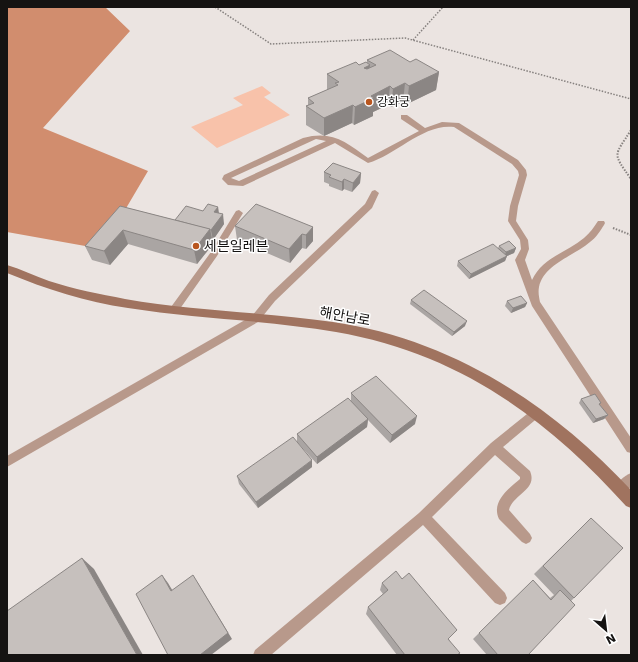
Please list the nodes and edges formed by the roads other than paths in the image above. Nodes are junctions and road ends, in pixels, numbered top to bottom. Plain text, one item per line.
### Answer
1 (404, 117) dead end
2 (425, 131) junction
3 (334, 140) junction
4 (257, 163) junction
5 (268, 171) junction
6 (375, 193) dead end
7 (239, 213) dead end
8 (601, 223) road end
9 (7, 269) edge
10 (535, 303) junction
11 (174, 310) junction
12 (255, 319) junction
13 (536, 413) junction
14 (495, 447) junction
15 (631, 448) edge
16 (7, 462) edge
17 (631, 479) edge
18 (620, 488) junction
19 (631, 501) edge
20 (423, 517) junction
21 (526, 538) dead end
22 (500, 598) dead end
23 (260, 655) edge

1 - 2 lane
2 - 3 lane
2 - 10 lane
3 - 4 lane
3 - 5 lane
4 - 5 lane
4 - 5 lane
6 - 12 lane
7 - 11 lane
8 - 10 lane
9 - 11 main road, 해안남로
10 - 15 lane
11 - 12 main road, 해안남로
12 - 13 main road, 해안남로
12 - 16 lane
13 - 14 lane
13 - 18 main road, 해안남로
14 - 20 lane
14 - 21 lane
17 - 18 lane
18 - 19 main road, 해안남로
20 - 22 lane
20 - 23 lane

